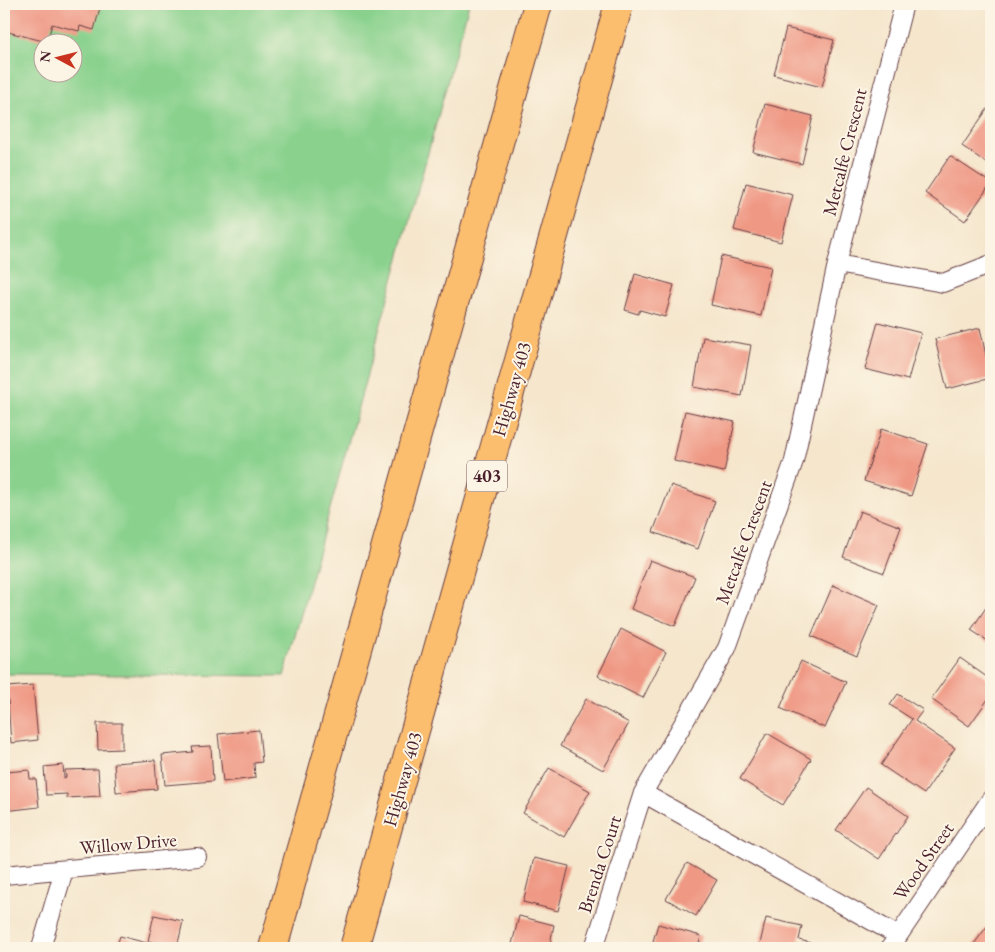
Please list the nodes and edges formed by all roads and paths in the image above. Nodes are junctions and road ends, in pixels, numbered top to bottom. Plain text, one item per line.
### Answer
1 (538, 4) edge
2 (619, 4) edge
3 (904, 4) edge
4 (837, 264) junction
5 (991, 264) edge
6 (643, 793) junction
7 (991, 799) edge
8 (197, 857) dead end
9 (64, 870) junction
10 (4, 875) edge
11 (894, 942) edge
12 (41, 948) edge
13 (274, 948) edge
14 (354, 948) edge
15 (594, 948) edge

1 - 13 highway
2 - 14 highway, Highway 403 / 403
3 - 4 street, Metcalfe Crescent
4 - 5 street
4 - 6 street, Metcalfe Crescent
6 - 11 street
6 - 15 street, Brenda Court
7 - 11 street, Wood Street
8 - 9 street, Willow Drive
9 - 10 street, Willow Drive
9 - 12 street, Willow Drive

